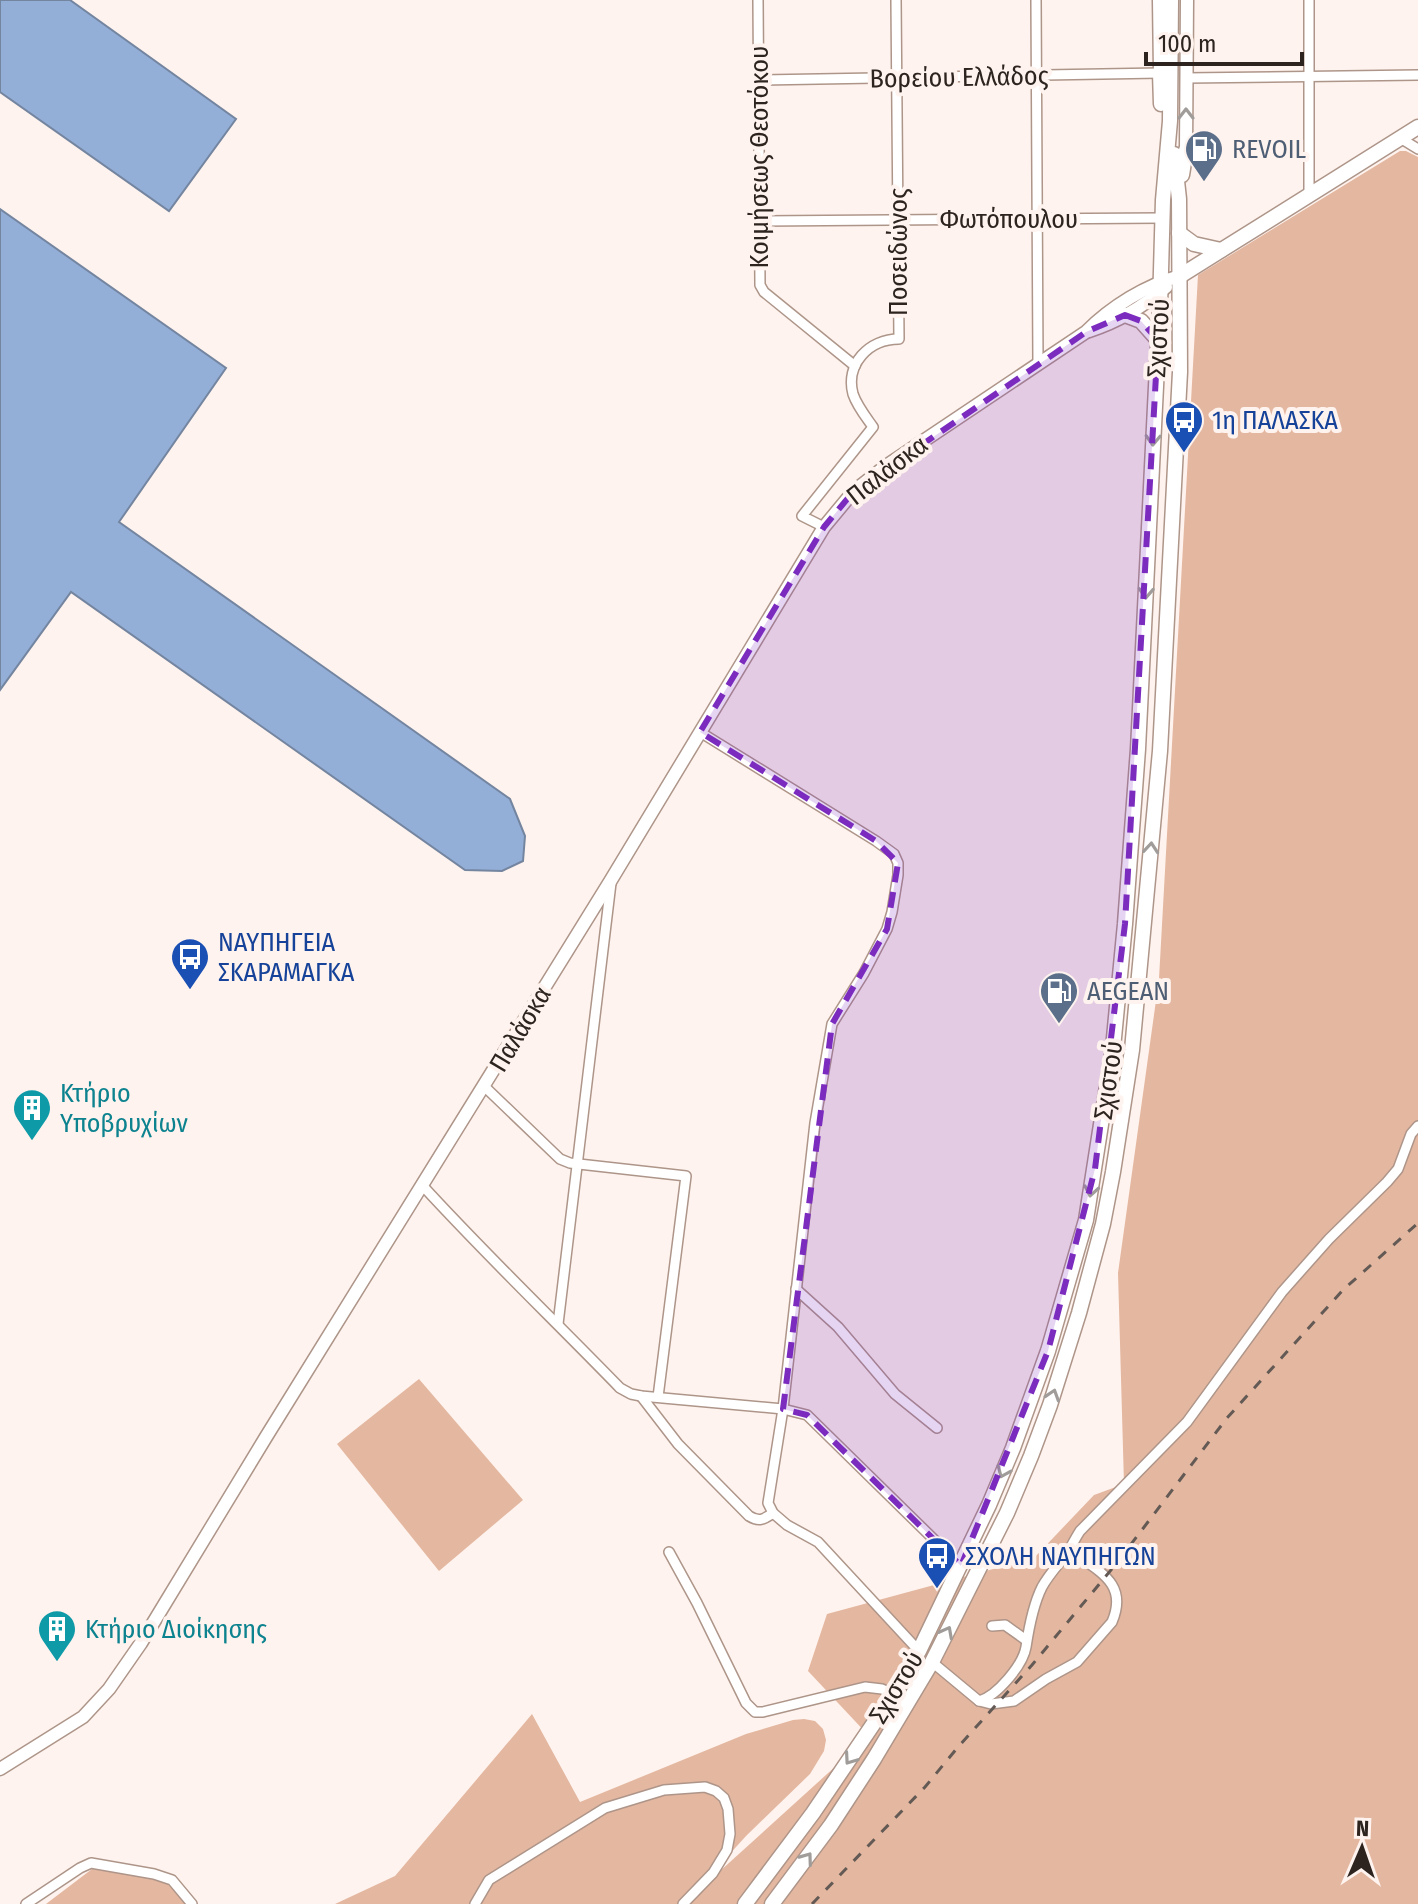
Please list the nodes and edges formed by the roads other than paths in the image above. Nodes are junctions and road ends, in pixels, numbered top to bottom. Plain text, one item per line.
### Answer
1 (758, 0) edge
2 (896, 0) edge
3 (1036, 0) edge
4 (1159, 0) edge
5 (1171, 0) edge
6 (1187, 0) edge
7 (1309, 0) edge
8 (1160, 73) junction
9 (1036, 75) junction
10 (1418, 75) edge
11 (1308, 77) junction
12 (897, 78) junction
13 (1186, 78) junction
14 (758, 80) junction
15 (1170, 121) junction
16 (1418, 127) edge
17 (1400, 138) junction
18 (1418, 149) edge
19 (1186, 150) joint
20 (1309, 195) junction
21 (1179, 199) junction
22 (1163, 200) junction
23 (1162, 218) junction
24 (1037, 219) junction
25 (898, 220) junction
26 (759, 221) junction
27 (1179, 233) junction
28 (1221, 250) junction
29 (1180, 276) junction
30 (1160, 287) junction
31 (1125, 315) junction
32 (1086, 332) junction
33 (1158, 340) junction
34 (1038, 363) junction
35 (855, 366) junction
36 (824, 527) junction
37 (700, 732) junction
38 (611, 880) junction
39 (485, 1087) junction
40 (1418, 1126) edge
41 (578, 1164) junction
42 (422, 1185) junction
43 (796, 1289) junction
44 (558, 1324) junction
45 (641, 1396) junction
46 (658, 1397) junction
47 (783, 1409) junction
48 (937, 1428) dead end
49 (773, 1513) junction
50 (1070, 1550) junction
51 (669, 1552) dead end
52 (961, 1566) junction
53 (992, 1626) dead end
54 (1026, 1640) junction
55 (919, 1651) junction
56 (932, 1662) junction
57 (893, 1695) junction
58 (909, 1700) junction
59 (979, 1701) junction
60 (0, 1769) edge
61 (26, 1904) edge
62 (192, 1904) edge
63 (475, 1904) edge
64 (683, 1904) edge
65 (745, 1904) edge
66 (772, 1904) edge

1 - 14 street, Κοιμήσεως Θεοτόκου
2 - 12 street, Ποσειδώνος
3 - 9 street
4 - 8 street
5 - 15 main road, Σχιστού
6 - 13 street
7 - 11 street
8 - 9 street, Βορείου Ελλάδος
8 - 22 main road
9 - 12 street, Βορείου Ελλάδος
9 - 24 street
10 - 11 street
11 - 13 street
11 - 20 street
12 - 14 street, Βορείου Ελλάδος
12 - 25 street, Ποσειδώνος
19 -> 13 street
14 - 26 street, Κοιμήσεως Θεοτόκου
15 - 21 main road, Σχιστού
15 - 22 main road, Σχιστού
16 - 17 main road
17 - 18 street
17 - 20 main road
19 - 21 main road
20 - 28 main road
21 - 27 main road, Σχιστού
22 - 23 main road, Σχιστού
23 - 24 street, Φωτόπουλου
23 - 30 main road, Σχιστού
24 - 25 street, Φωτόπουλου
24 - 34 street
25 - 26 street, Φωτόπουλου
25 - 35 street, Ποσειδώνος
26 - 35 street, Κοιμήσεως Θεοτόκου
27 - 28 main road
27 - 29 main road, Σχιστού
28 - 29 main road
29 - 30 street, Παλάσκα
56 -> 29 main road, Σχιστού
30 - 31 street, Παλάσκα
30 - 32 street, Παλάσκα
30 - 33 main road, Σχιστού
31 - 32 street, Παλάσκα
31 - 33 main road
32 - 34 street, Παλάσκα
33 -> 52 main road, Σχιστού
34 - 36 street, Παλάσκα
35 - 36 street
36 - 37 street, Παλάσκα
37 - 38 street, Παλάσκα
37 - 43 street
38 - 39 street, Παλάσκα
38 - 41 street
39 - 41 street
39 - 42 street, Παλάσκα
40 - 50 street
41 - 44 street
41 - 46 street
42 - 44 street
42 - 60 street, Παλάσκα
43 - 47 street
43 - 48 street
44 - 45 street
45 - 46 street
45 - 49 street
46 - 47 street
47 - 49 street
47 - 52 street
49 - 55 street
50 - 54 street
50 - 59 street
51 - 57 street
52 - 55 main road, Σχιστού
53 - 54 street
54 - 59 street
55 - 57 main road, Σχιστού
56 - 58 main road, Σχιστού
56 - 59 street
57 - 58 street
57 -> 65 main road, Σχιστού
66 -> 58 main road, Σχιστού
61 - 62 street
63 - 64 street

